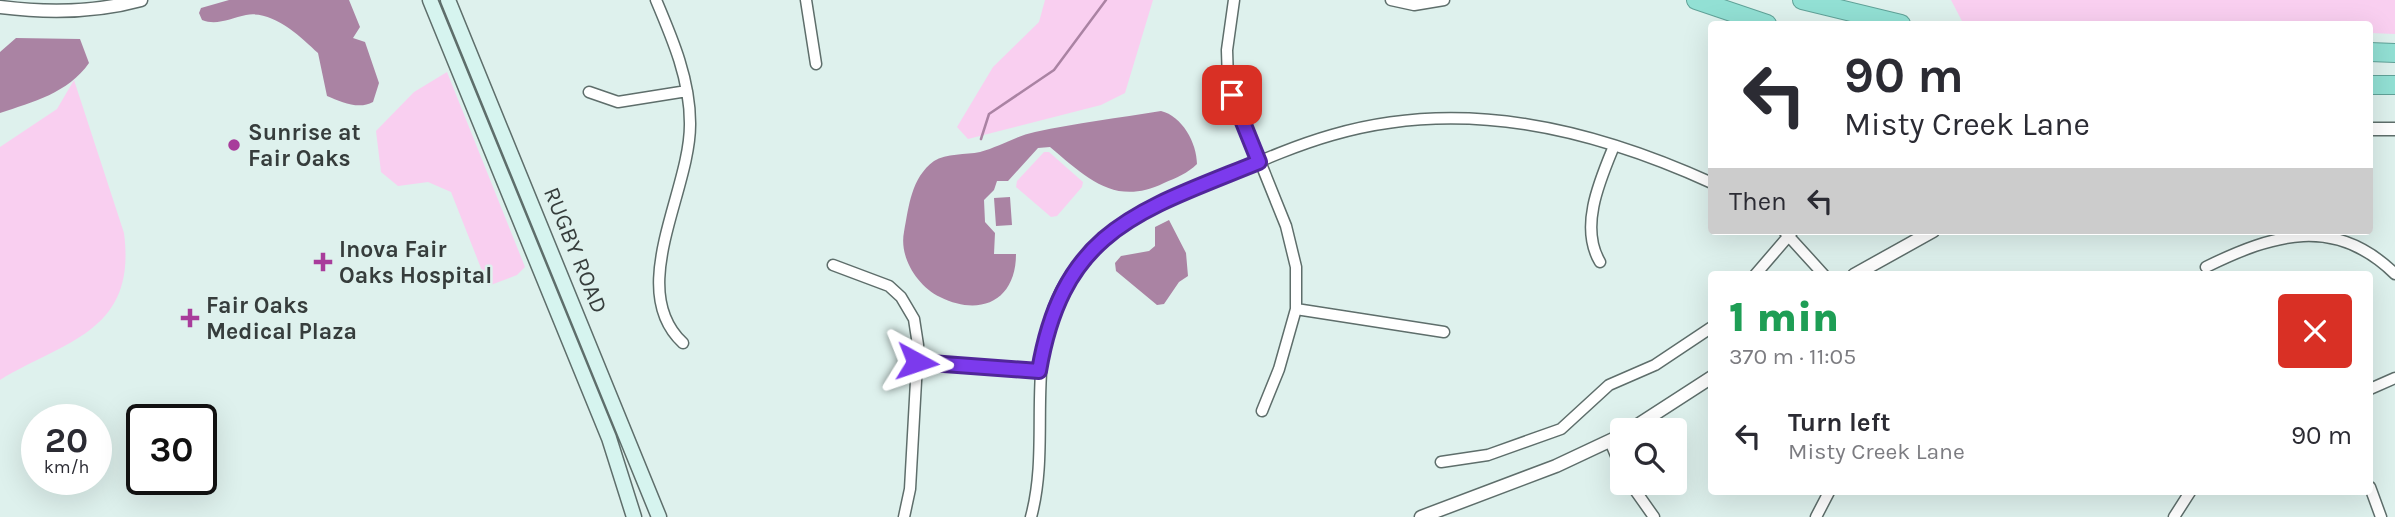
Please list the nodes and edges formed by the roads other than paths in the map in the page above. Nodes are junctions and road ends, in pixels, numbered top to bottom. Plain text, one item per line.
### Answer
1 (141, 0) edge
2 (430, 0) edge
3 (448, 0) edge
4 (656, 0) edge
5 (806, 0) edge
6 (1234, 0) edge
7 (1391, 0) edge
8 (1444, 0) edge
9 (1696, 0) edge
10 (1802, 0) edge
11 (0, 7) edge
12 (1757, 21) edge
13 (1889, 21) edge
14 (2373, 52) edge
15 (2395, 53) edge
16 (816, 64) dead end
17 (2373, 85) edge
18 (2395, 85) edge
19 (687, 91) junction
20 (589, 92) dead end
21 (2373, 129) edge
22 (2395, 129) edge
23 (1614, 146) junction
24 (1259, 162) junction
25 (1708, 181) edge
26 (1786, 235) edge
27 (1791, 235) edge
28 (1926, 235) edge
29 (1600, 262) dead end
30 (833, 265) dead end
31 (2206, 267) dead end
32 (1758, 271) edge
33 (1821, 271) edge
34 (1861, 271) edge
35 (2395, 274) edge
36 (1296, 309) junction
37 (1708, 330) edge
38 (1444, 332) dead end
39 (683, 343) dead end
40 (917, 362) junction
41 (1039, 371) junction
42 (2395, 378) edge
43 (1708, 380) edge
44 (2373, 389) edge
45 (1262, 411) dead end
46 (1649, 418) edge
47 (1610, 440) edge
48 (1441, 462) dead end
49 (1638, 495) edge
50 (1827, 495) edge
51 (2188, 495) edge
52 (2373, 495) edge
53 (634, 517) edge
54 (659, 517) edge
55 (904, 517) edge
56 (1031, 517) edge
57 (1421, 517) edge
58 (1654, 517) edge
59 (1816, 517) edge
60 (2174, 517) edge
61 (2381, 517) edge

1 - 11 street
2 - 53 main road, RUGBY ROAD
3 - 54 main road, RUGBY ROAD
4 - 19 street
5 - 16 street
6 - 24 street
7 - 8 street
9 - 12 highway
10 - 13 highway
14 - 15 highway
17 - 18 highway
19 - 20 street
19 - 39 street
21 - 22 street
23 - 24 street
23 - 25 street
23 - 29 street
24 - 36 street
24 - 41 street
26 - 32 street
27 - 33 street
28 - 34 street
30 - 40 street
31 - 35 street
36 - 38 street
36 - 45 street
37 - 48 street
40 - 41 street
40 - 55 street
41 - 56 street
42 - 44 street
43 - 46 street
47 - 57 street
49 - 58 street
50 - 59 street
51 - 60 street
52 - 61 street

